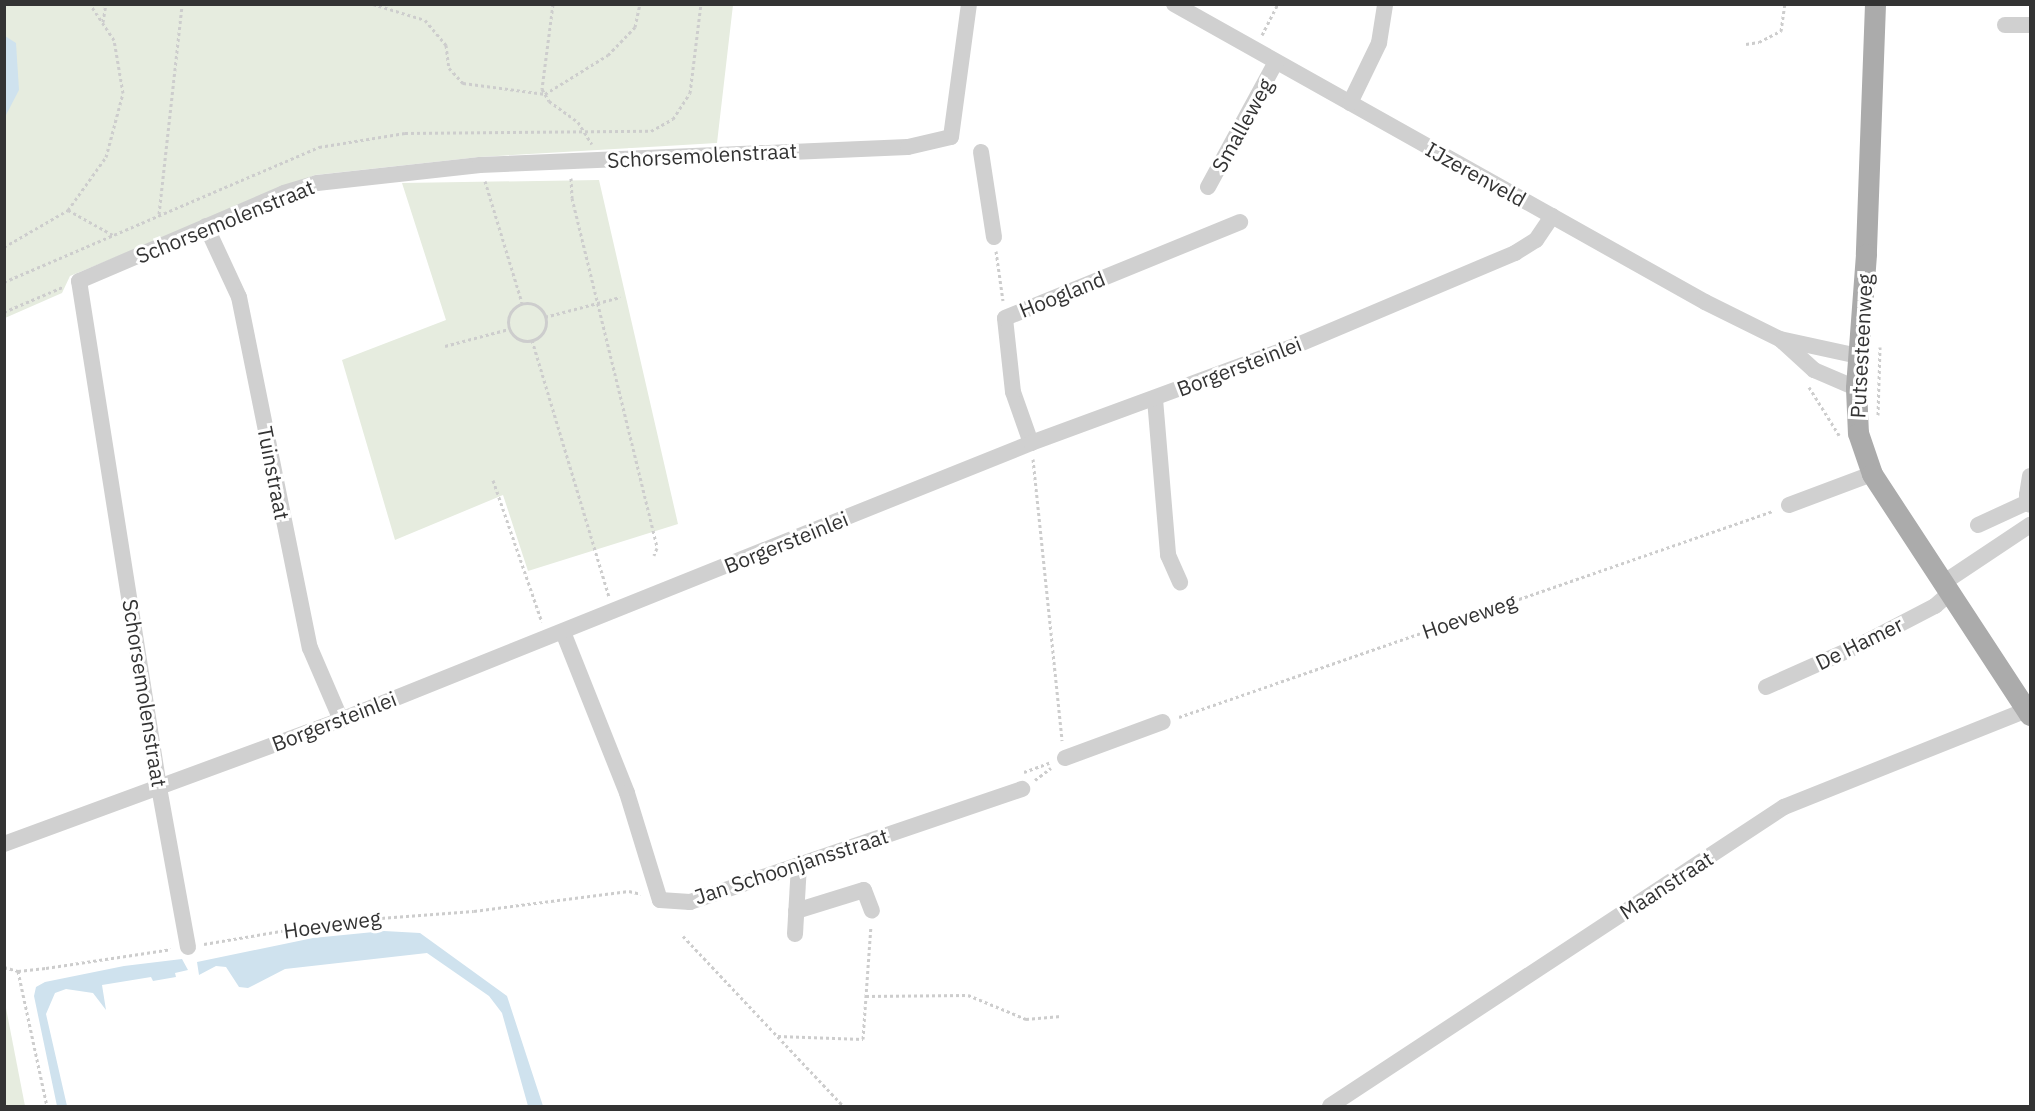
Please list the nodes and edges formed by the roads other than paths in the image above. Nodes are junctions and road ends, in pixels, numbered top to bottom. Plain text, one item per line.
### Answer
1 (969, 4) edge
2 (1174, 4) edge
3 (1385, 4) edge
4 (1875, 4) edge
5 (2005, 25) dead end
6 (2031, 25) edge
7 (1276, 62) junction
8 (1350, 103) junction
9 (981, 153) dead end
10 (1208, 187) dead end
11 (1552, 216) junction
12 (1239, 222) dead end
13 (206, 226) junction
14 (994, 237) road end
15 (1780, 339) junction
16 (1857, 356) junction
17 (1856, 388) junction
18 (1155, 399) junction
19 (1031, 443) junction
20 (1872, 474) junction
21 (2031, 476) edge
22 (2029, 503) edge
23 (1789, 505) road end
24 (1978, 525) dead end
25 (2031, 525) edge
26 (1180, 582) dead end
27 (1946, 588) junction
28 (563, 632) junction
29 (1766, 687) dead end
30 (2029, 713) edge
31 (341, 720) junction
32 (1163, 722) road end
33 (1065, 758) road end
34 (159, 787) junction
35 (1022, 789) road end
36 (4, 844) edge
37 (799, 865) junction
38 (796, 911) junction
39 (872, 911) road end
40 (795, 934) dead end
41 (188, 947) road end
42 (1330, 1107) edge

1 - 13 street, Schorsemolenstraat
2 - 7 street, IJzerenveld
3 - 8 street
4 - 16 main road, Putsesteenweg
5 - 6 street
7 - 8 street, IJzerenveld
7 - 10 street, Smalleweg
8 - 11 street, IJzerenveld
9 - 14 street
11 - 15 street, IJzerenveld
11 - 18 street, Borgersteinlei
12 - 19 street, Hoogland
13 - 31 street, Tuinstraat
13 - 34 street, Schorsemolenstraat
15 - 16 street, IJzerenveld
15 - 17 street, IJzerenveld
16 - 17 main road, Putsesteenweg
17 - 20 main road, Putsesteenweg
18 - 19 street, Borgersteinlei
18 - 26 street
19 - 28 street, Borgersteinlei
20 - 23 street
20 - 27 main road, Putsesteenweg
21 - 22 street
22 - 24 street
25 - 27 street, De Hamer
27 - 29 street, De Hamer
27 - 30 main road, Putsesteenweg
28 - 31 street, Borgersteinlei
28 - 37 street, Jan Schoonjansstraat
30 - 42 street, Maanstraat
31 - 34 street, Borgersteinlei
32 - 33 street
34 - 36 street, Borgersteinlei
34 - 41 street, Schorsemolenstraat
35 - 37 street, Jan Schoonjansstraat
37 - 38 street
38 - 39 street
38 - 40 street

